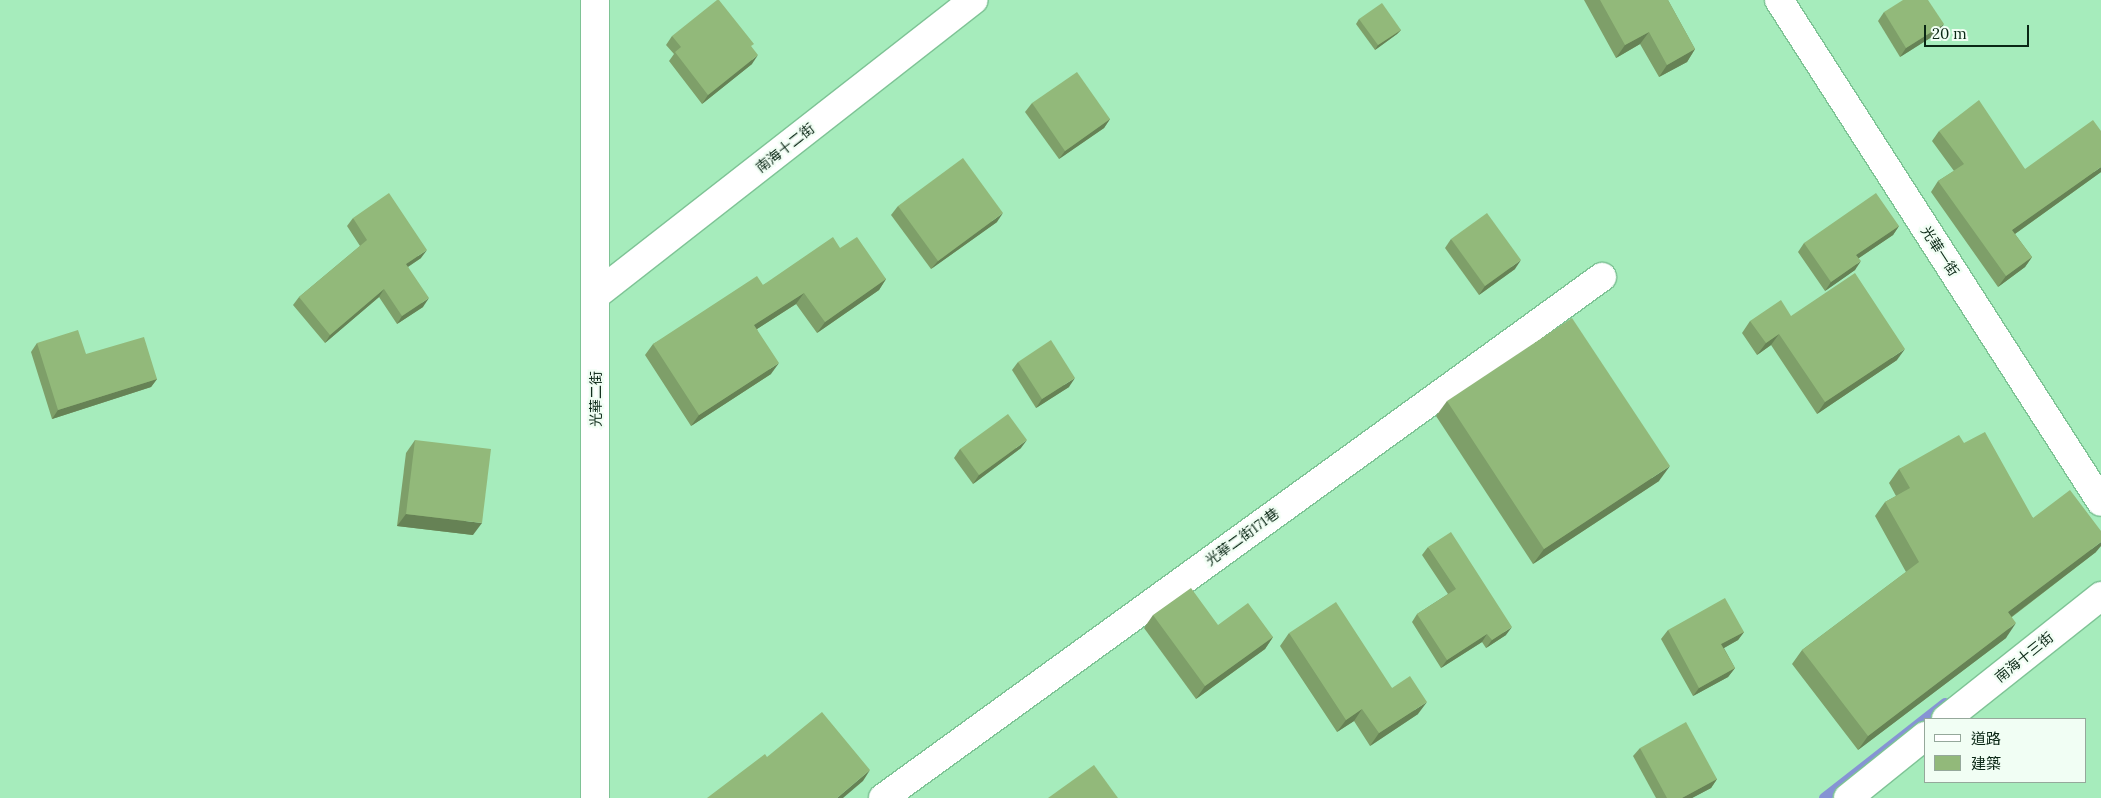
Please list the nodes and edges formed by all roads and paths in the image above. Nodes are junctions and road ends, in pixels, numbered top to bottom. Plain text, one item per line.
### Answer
1 (595, 0) edge
2 (974, 0) edge
3 (1779, 0) edge
4 (1602, 277) dead end
5 (596, 295) junction
6 (2101, 502) edge
7 (2101, 596) edge
8 (1947, 718) edge
9 (1924, 737) edge
10 (595, 798) edge
11 (883, 798) edge
12 (1848, 798) edge

1 - 5 street, 光華二街
2 - 5 street, 南海十二街
3 - 6 street, 光華一街
4 - 11 street, 光華二街171巷
5 - 10 street, 光華二街
7 - 8 street, 南海十三街
9 - 12 street

